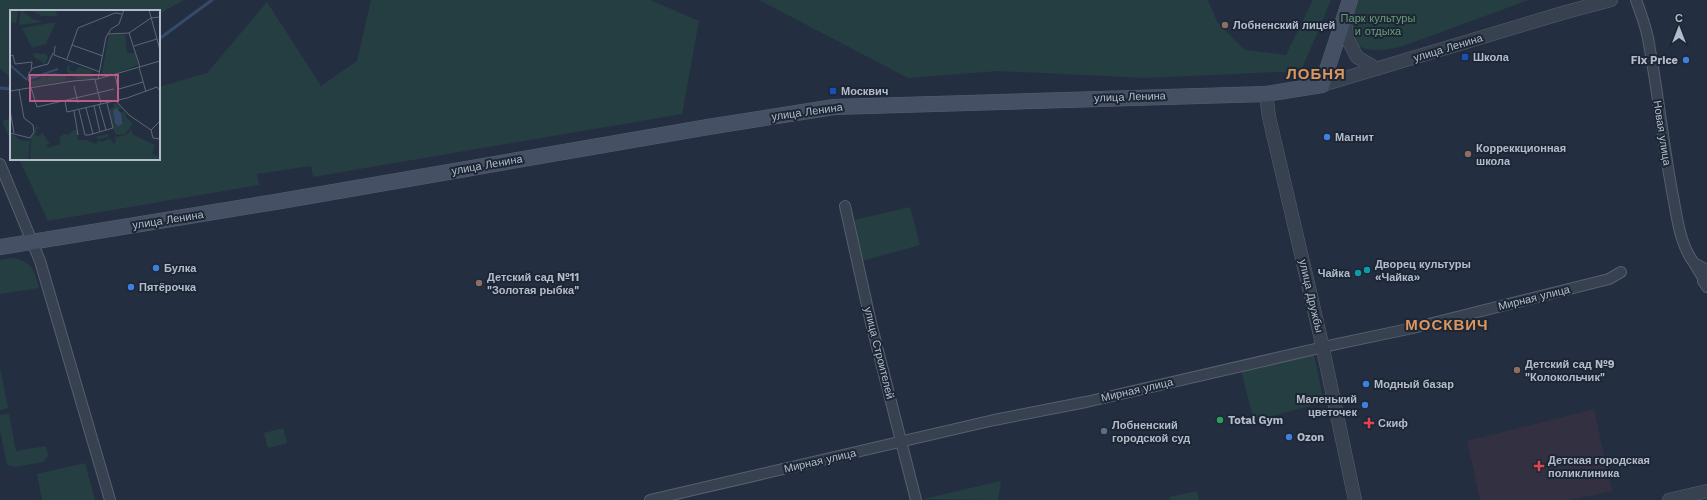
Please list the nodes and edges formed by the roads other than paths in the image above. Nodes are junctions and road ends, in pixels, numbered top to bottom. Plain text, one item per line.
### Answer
1 (1350, 0) edge
2 (1611, 0) edge
3 (1636, 0) edge
4 (1344, 19) junction
5 (1377, 70) junction
6 (1322, 85) junction
7 (1266, 94) junction
8 (0, 164) edge
9 (845, 206) dead end
10 (33, 242) junction
11 (0, 247) edge
12 (1621, 272) dead end
13 (1706, 281) edge
14 (1323, 348) junction
15 (901, 442) junction
16 (1707, 491) edge
17 (670, 498) edge
18 (110, 500) edge
19 (650, 500) edge
20 (916, 500) edge
21 (1355, 500) edge
22 (1669, 500) edge

1 - 4 main road
2 - 5 street, улица Ленина
3 - 13 street, Новая улица
4 - 5 street
4 - 6 main road
5 - 6 street, улица Ленина
6 - 7 main road, улица Ленина
7 - 10 main road, улица Ленина
7 - 14 street, улица Дружбы
8 - 10 street
9 - 15 street, улица Строителей
10 - 11 main road, улица Ленина
10 - 18 street
12 - 14 street, Мирная улица
14 - 15 street, Мирная улица
14 - 21 street, улица Дружбы
15 - 17 street, Мирная улица
15 - 20 street, улица Строителей
16 - 22 street
17 - 19 street, Мирная улица

